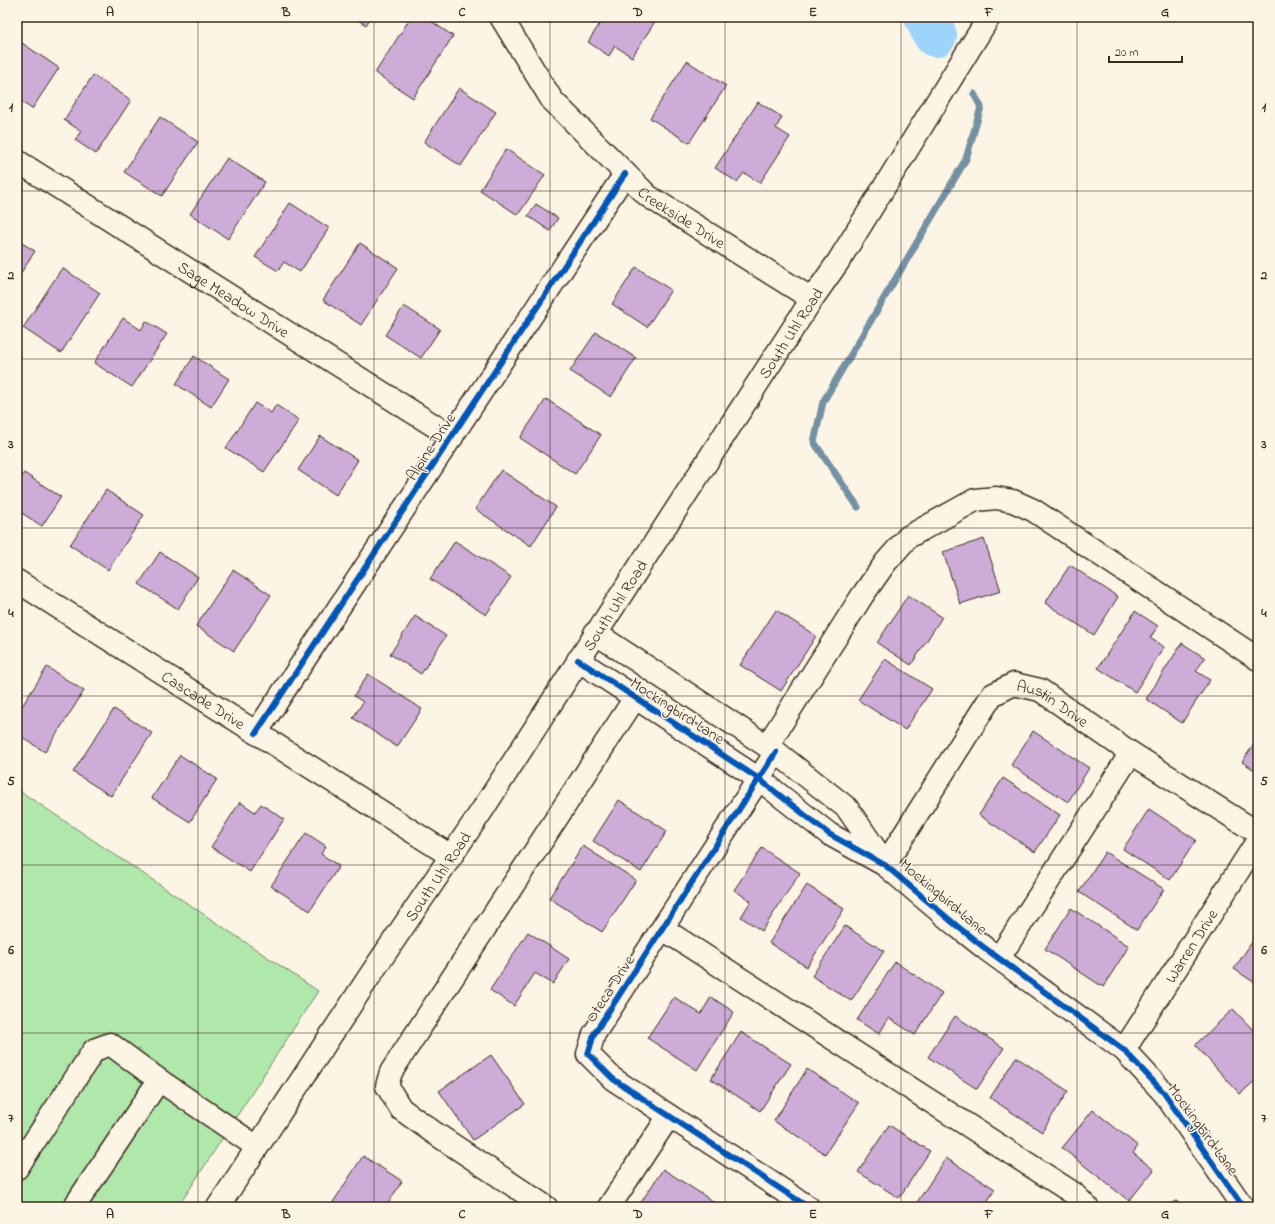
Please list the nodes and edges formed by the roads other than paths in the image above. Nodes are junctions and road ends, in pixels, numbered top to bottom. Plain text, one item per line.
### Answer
1 (501, 17) edge
2 (989, 17) edge
3 (17, 161) edge
4 (625, 174) junction
5 (812, 300) junction
6 (452, 437) junction
7 (17, 581) edge
8 (595, 633) junction
9 (1258, 659) edge
10 (578, 660) junction
11 (635, 698) junction
12 (256, 733) junction
13 (772, 749) junction
14 (1130, 753) junction
15 (759, 779) junction
16 (1258, 833) edge
17 (1258, 840) edge
18 (451, 856) junction
19 (885, 865) junction
20 (663, 929) junction
21 (999, 958) junction
22 (1124, 1050) junction
23 (160, 1080) junction
24 (669, 1116) junction
25 (257, 1147) junction
26 (17, 1168) edge
27 (74, 1207) edge
28 (218, 1207) edge
29 (546, 1207) edge
30 (609, 1207) edge
31 (808, 1207) edge
32 (1087, 1207) edge
33 (1243, 1207) edge

1 - 4 street, Creekside Drive
2 - 5 street, South Uhl Road
3 - 6 street, Sage Meadow Drive
4 - 5 street, Creekside Drive
4 - 6 street, Alpine Drive
5 - 8 street, South Uhl Road
6 - 12 street, Alpine Drive
7 - 12 street, Cascade Drive
8 - 10 street, South Uhl Road
8 - 13 street, Mockingbird Lane
9 - 13 street, Oteca Drive
10 - 11 street, Mockingbird Lane
10 - 18 street, South Uhl Road
11 - 15 street, Mockingbird Lane
11 - 29 street
12 - 18 street, Cascade Drive
13 - 15 street, Oteca Drive
13 - 19 street, Mockingbird Lane
14 - 16 street, Austin Drive
14 - 19 street, Austin Drive
14 - 21 street
15 - 19 street, Mockingbird Lane
15 - 20 street, Oteca Drive
17 - 22 street, Warren Drive
18 - 25 street, South Uhl Road
19 - 21 street, Mockingbird Lane
20 - 24 street, Oteca Drive
20 - 32 street
21 - 22 street, Mockingbird Lane
22 - 33 street, Mockingbird Lane
23 - 25 street
23 - 26 street
23 - 27 street
24 - 30 street
24 - 31 street, Oteca Drive
25 - 28 street, South Uhl Road

